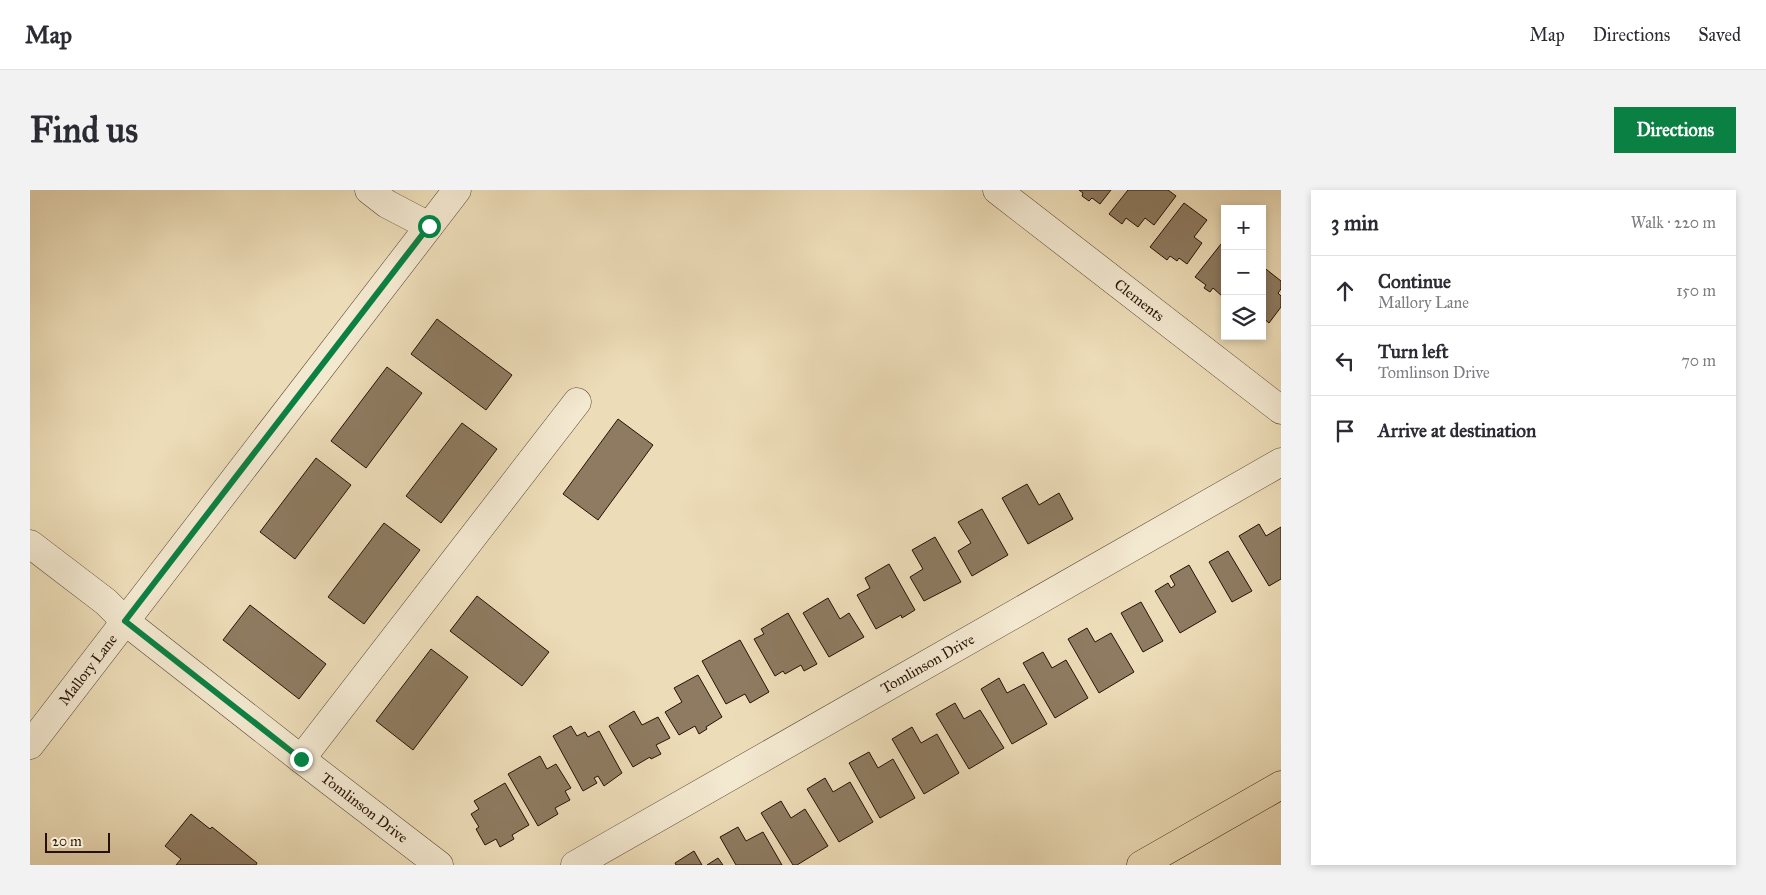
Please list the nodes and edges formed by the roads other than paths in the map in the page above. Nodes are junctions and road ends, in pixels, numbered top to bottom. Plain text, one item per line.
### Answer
1 (369, 190) edge
2 (457, 190) edge
3 (996, 190) edge
4 (429, 226) junction
5 (577, 402) dead end
6 (1281, 410) edge
7 (1281, 462) edge
8 (30, 544) edge
9 (125, 621) junction
10 (30, 745) edge
11 (301, 759) junction
12 (1281, 785) edge
13 (439, 865) edge
14 (575, 865) edge
15 (1141, 865) edge

1 - 4 street
2 - 4 street, Mallory Lane
3 - 6 street, Clements
4 - 9 street, Mallory Lane
5 - 11 street
7 - 14 street, Tomlinson Drive
8 - 9 street, Tomlinson Drive
9 - 10 street, Mallory Lane
9 - 11 street, Tomlinson Drive
11 - 13 street, Tomlinson Drive
12 - 15 highway

